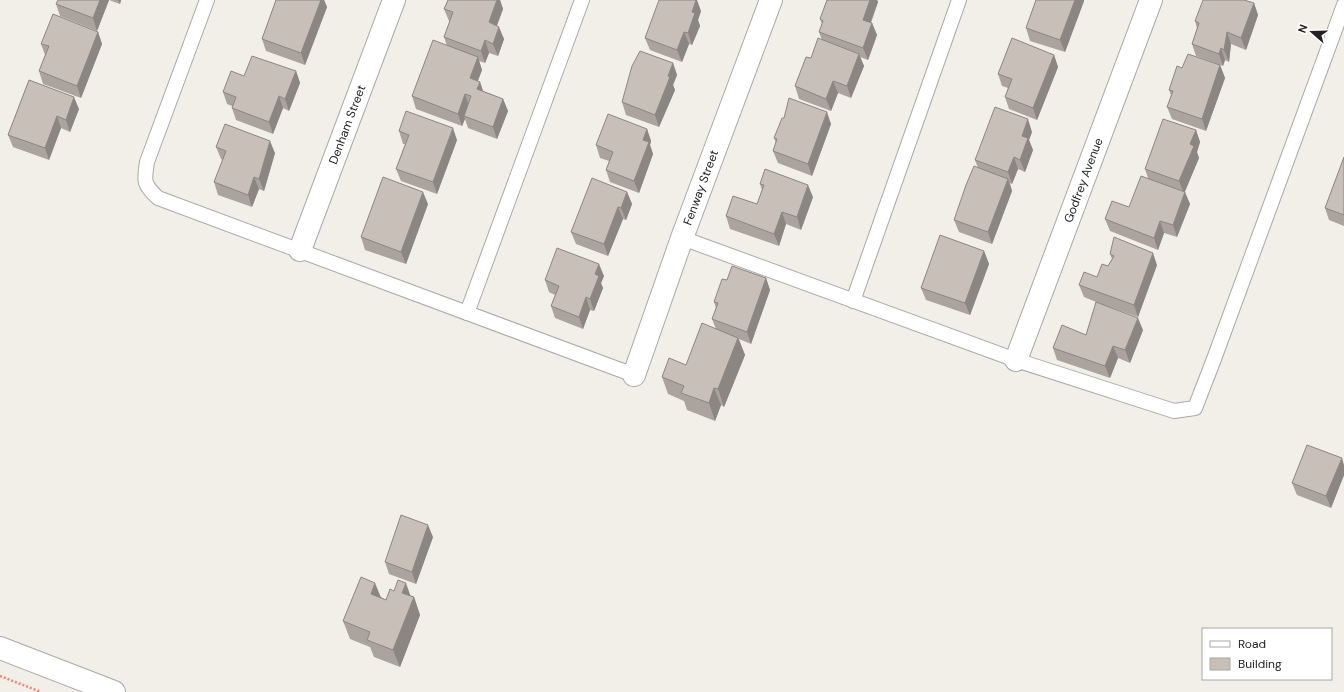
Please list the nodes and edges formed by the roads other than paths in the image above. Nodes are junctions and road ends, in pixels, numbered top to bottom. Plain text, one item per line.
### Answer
1 (207, 0) edge
2 (394, 0) edge
3 (582, 0) edge
4 (771, 0) edge
5 (959, 0) edge
6 (1151, 0) edge
7 (1344, 5) edge
8 (682, 238) junction
9 (300, 250) junction
10 (853, 301) junction
11 (467, 313) junction
12 (1016, 360) junction
13 (634, 375) joint
14 (0, 648) edge
15 (114, 692) edge

1 - 9 lane
2 - 9 street, Denham Street
3 - 11 lane
4 - 8 street, Fenway Street
5 - 10 lane
6 - 12 street, Godfrey Avenue
7 - 12 lane
8 - 10 lane
8 - 13 street, Fenway Street
9 - 11 lane
10 - 12 lane
11 - 13 lane
14 - 15 street

